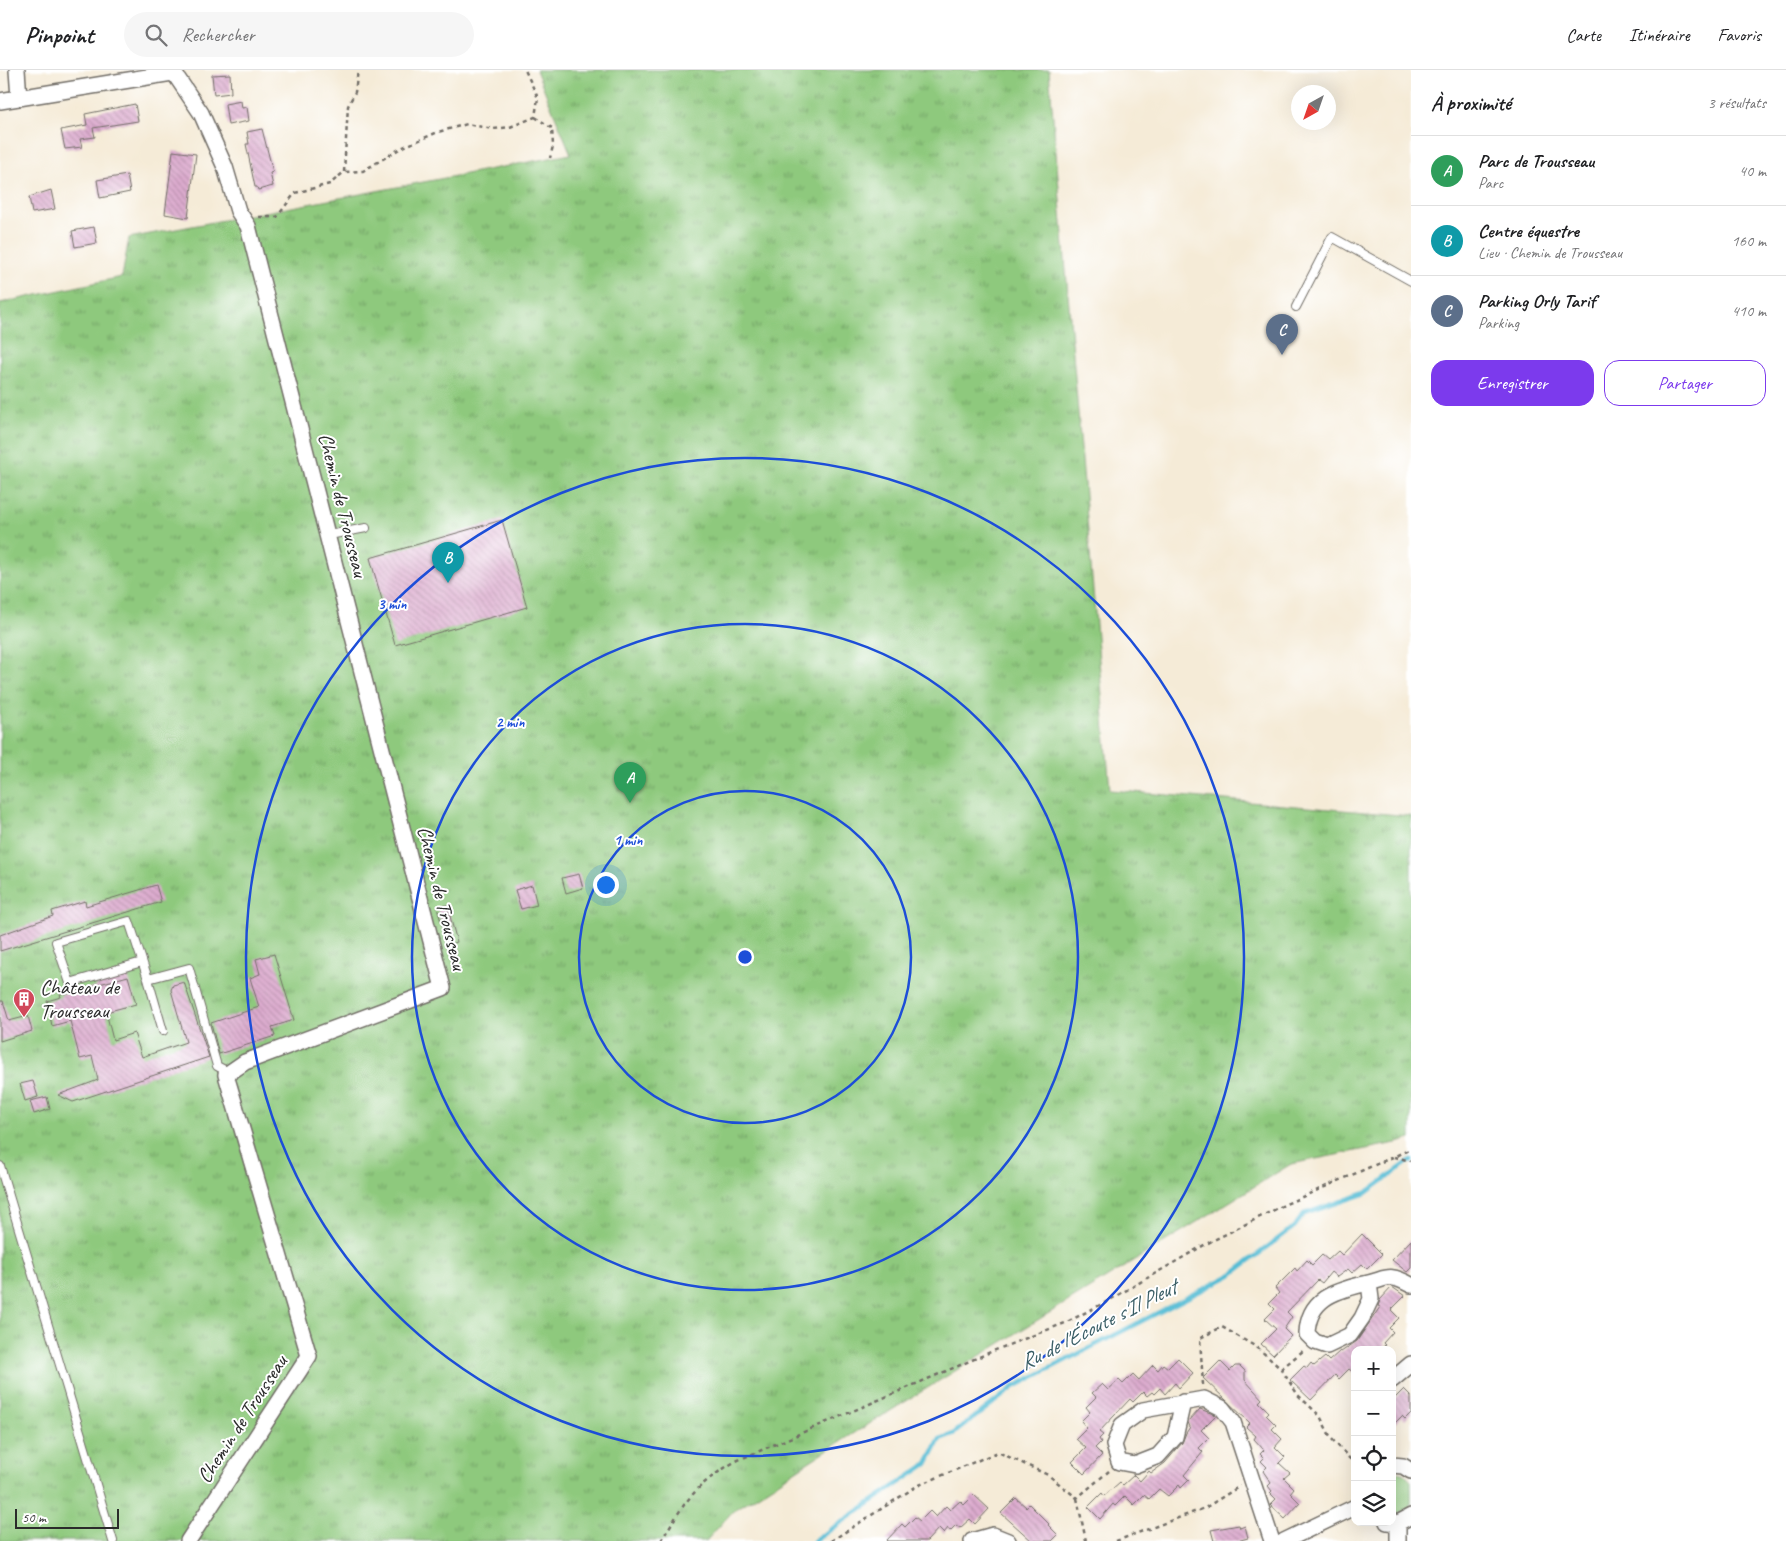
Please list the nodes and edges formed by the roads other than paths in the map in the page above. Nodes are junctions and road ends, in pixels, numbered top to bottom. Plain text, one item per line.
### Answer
1 (17, 70) edge
2 (172, 72) edge
3 (19, 98) junction
4 (0, 101) edge
5 (1411, 281) edge
6 (1296, 307) dead end
7 (366, 528) dead end
8 (329, 535) junction
9 (142, 962) junction
10 (148, 979) junction
11 (164, 1031) dead end
12 (230, 1073) junction
13 (0, 1166) edge
14 (1369, 1283) junction
15 (1411, 1286) edge
16 (1411, 1364) edge
17 (1396, 1377) edge
18 (1184, 1402) junction
19 (1351, 1509) edge
20 (1399, 1520) edge
21 (113, 1541) edge
22 (188, 1541) edge
23 (974, 1541) edge
24 (1008, 1541) edge
25 (1272, 1541) edge
26 (1284, 1541) edge
27 (1398, 1541) edge

1 - 3 street
2 - 3 street
2 - 8 street, Chemin de Trousseau
3 - 4 street
5 - 6 lane
7 - 8 lane
8 - 12 street, Chemin de Trousseau
9 - 9 lane
9 - 10 lane
10 - 11 lane
10 - 12 lane
12 - 22 street, Chemin de Trousseau
13 - 21 lane
14 - 14 street
14 - 15 street
16 - 17 street
18 - 18 street
18 - 25 street
19 - 26 street
20 - 27 street
23 - 24 street

